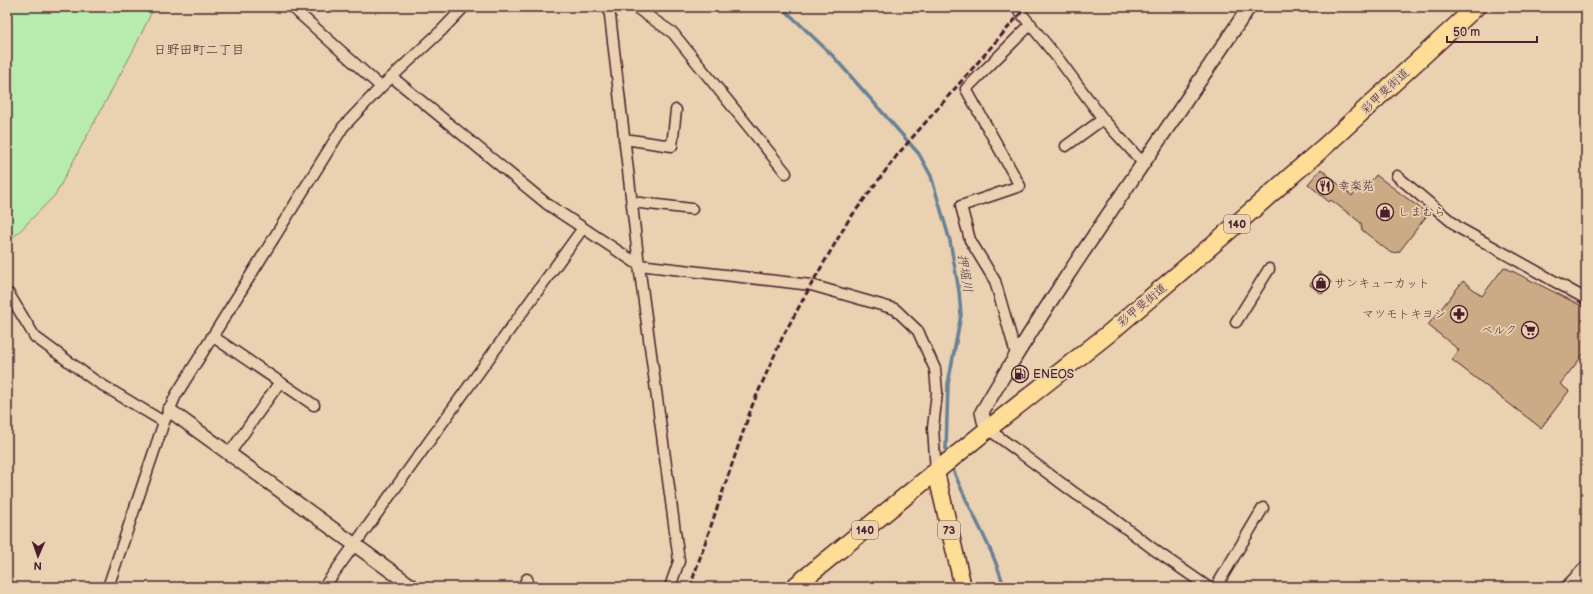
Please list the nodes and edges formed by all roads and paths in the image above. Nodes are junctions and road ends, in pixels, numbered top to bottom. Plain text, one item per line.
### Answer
1 (292, 7) edge
2 (464, 7) edge
3 (609, 7) edge
4 (635, 7) edge
5 (1016, 7) edge
6 (1249, 7) edge
7 (1476, 7) edge
8 (1030, 24) junction
9 (392, 77) junction
10 (381, 86) junction
11 (676, 110) dead end
12 (1103, 119) junction
13 (624, 139) junction
14 (1066, 146) dead end
15 (1143, 163) junction
16 (786, 173) dead end
17 (1397, 176) dead end
18 (632, 202) junction
19 (692, 209) dead end
20 (583, 228) junction
21 (639, 264) junction
22 (1269, 269) dead end
23 (9, 294) dead end
24 (1586, 299) edge
25 (1236, 322) dead end
26 (212, 336) junction
27 (1016, 354) junction
28 (280, 382) junction
29 (314, 405) dead end
30 (166, 416) junction
31 (988, 429) junction
32 (229, 454) junction
33 (941, 468) junction
34 (1263, 508) dead end
35 (354, 544) junction
36 (1586, 568) edge
37 (1574, 585) edge
38 (108, 587) edge
39 (324, 587) edge
40 (413, 587) edge
41 (670, 587) edge
42 (794, 587) edge
43 (963, 587) edge
44 (1208, 587) edge
45 (1216, 587) edge

1 - 10 street
2 - 9 street
3 - 13 street
4 - 16 street
5 - 8 street
6 - 15 street
7 - 31 highway, 彩甲斐街道 / 140
8 - 12 street
8 - 27 street
9 - 10 street
9 - 20 street
10 - 26 street
11 - 13 street
12 - 14 street
12 - 15 street
13 - 18 street
15 - 27 street
17 - 24 street
18 - 19 street
18 - 21 street
20 - 21 street
20 - 35 street
21 - 33 street
21 - 41 street
22 - 25 street
23 - 30 street
26 - 28 street
26 - 30 street
27 - 31 street
28 - 29 street
28 - 32 street
30 - 32 street
30 - 38 street
31 - 33 highway, 彩甲斐街道 / 140
31 - 44 street
32 - 35 street
33 - 42 highway, 彩甲斐街道 / 140
33 - 43 main road, 73
34 - 45 street
35 - 39 street
35 - 40 street
36 - 37 street

